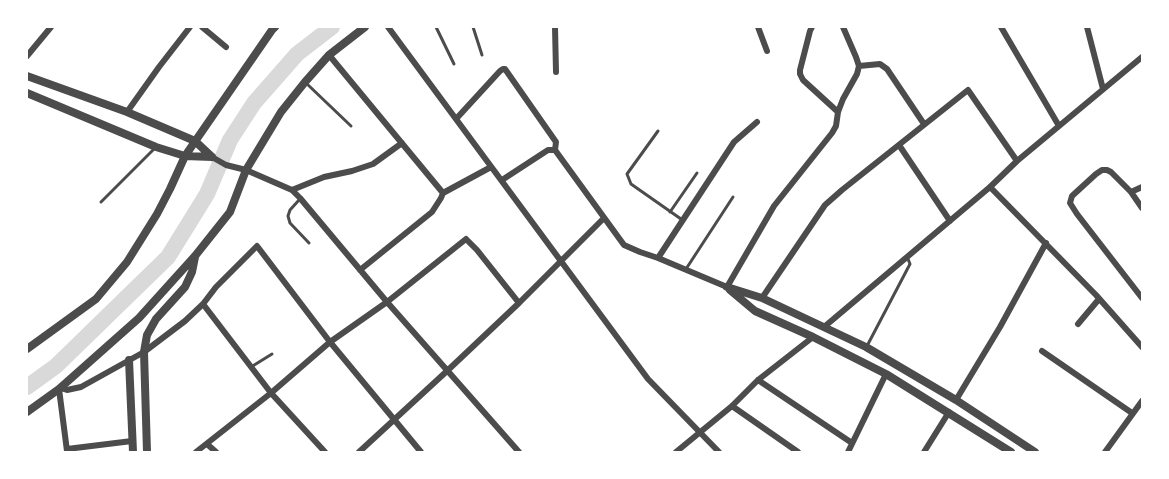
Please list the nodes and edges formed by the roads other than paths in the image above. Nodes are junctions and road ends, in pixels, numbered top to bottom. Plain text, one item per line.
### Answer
1 (51, 27) edge
2 (190, 27) edge
3 (202, 27) edge
4 (275, 27) edge
5 (366, 27) edge
6 (388, 27) edge
7 (436, 27) edge
8 (473, 27) edge
9 (555, 27) edge
10 (758, 27) edge
11 (812, 27) edge
12 (843, 27) edge
13 (1001, 27) edge
14 (1087, 27) edge
15 (226, 47) dead end
16 (767, 51) dead end
17 (329, 55) junction
18 (482, 55) dead end
19 (27, 56) edge
20 (1142, 57) edge
21 (454, 64) dead end
22 (859, 66) junction
23 (555, 72) dead end
24 (27, 76) edge
25 (305, 82) junction
26 (1103, 89) junction
27 (27, 93) edge
28 (128, 112) junction
29 (838, 112) junction
30 (456, 119) junction
31 (757, 122) dead end
32 (924, 124) junction
33 (351, 126) dead end
34 (1059, 126) junction
35 (658, 131) dead end
36 (195, 141) junction
37 (402, 143) junction
38 (899, 145) junction
39 (156, 147) junction
40 (555, 150) junction
41 (185, 156) junction
42 (212, 157) junction
43 (1017, 161) junction
44 (491, 166) junction
45 (246, 170) junction
46 (697, 173) dead end
47 (502, 180) junction
48 (990, 187) junction
49 (1142, 187) edge
50 (292, 190) junction
51 (1131, 192) junction
52 (443, 193) junction
53 (733, 197) dead end
54 (300, 198) junction
55 (101, 201) dead end
56 (1142, 208) edge
57 (670, 212) junction
58 (604, 218) junction
59 (683, 220) junction
60 (950, 221) junction
61 (309, 243) dead end
62 (1046, 243) junction
63 (195, 256) junction
64 (907, 257) junction
65 (658, 258) junction
66 (560, 262) junction
67 (360, 270) junction
68 (685, 271) junction
69 (727, 287) junction
70 (762, 298) junction
71 (1142, 298) edge
72 (1099, 299) junction
73 (387, 302) junction
74 (519, 303) junction
75 (203, 304) junction
76 (1078, 324) dead end
77 (824, 327) junction
78 (813, 337) junction
79 (330, 342) junction
80 (1142, 346) edge
81 (866, 347) junction
82 (27, 349) edge
83 (1042, 351) dead end
84 (144, 352) junction
85 (273, 354) dead end
86 (129, 360) junction
87 (251, 367) junction
88 (447, 371) junction
89 (886, 374) junction
90 (758, 380) junction
91 (60, 388) junction
92 (271, 393) junction
93 (956, 400) junction
94 (1142, 401) edge
95 (732, 406) junction
96 (27, 412) edge
97 (949, 412) junction
98 (1132, 413) junction
99 (394, 419) junction
100 (700, 432) junction
101 (132, 441) junction
102 (852, 443) junction
103 (1021, 443) junction
104 (207, 444) junction
105 (67, 451) edge
106 (133, 452) edge
107 (147, 452) edge
108 (196, 452) edge
109 (216, 452) edge
110 (325, 452) edge
111 (359, 452) edge
112 (421, 452) edge
113 (519, 452) edge
114 (676, 452) edge
115 (719, 452) edge
116 (798, 452) edge
117 (848, 452) edge
118 (924, 452) edge
119 (1013, 452) edge
120 (1035, 452) edge
121 (1106, 452) edge

1 - 19 street
2 - 28 street
3 - 15 street
4 - 36 street
5 - 17 street
6 - 30 street
7 - 21 lane
8 - 18 lane
9 - 23 street
10 - 16 street
11 - 29 street
12 - 22 street
13 - 34 street
14 - 26 street
17 - 25 street
17 - 37 street
20 - 26 street
22 - 29 street
22 - 32 street
24 - 28 street
25 - 33 lane
25 - 45 street
26 - 34 street
27 - 39 street
28 - 36 street
29 - 69 street
30 - 40 street
30 - 44 street
31 - 59 street
32 - 38 street
32 - 43 street
34 - 43 street
35 - 57 lane
36 - 41 street
36 - 42 street
37 - 50 street
37 - 52 street
38 - 60 street
38 - 70 street
39 - 41 street
39 - 55 lane
40 - 47 street
40 - 58 street
41 - 42 street
41 - 82 street
42 - 45 street
43 - 48 street
44 - 47 street
44 - 52 street
45 - 50 street
45 - 63 street
46 - 57 lane
47 - 66 street
48 - 60 street
48 - 62 street
49 - 51 street
50 - 54 street
51 - 56 street
51 - 71 street
52 - 67 street
53 - 68 lane
54 - 61 lane
54 - 67 street
57 - 59 lane
58 - 65 street
58 - 66 street
59 - 65 street
60 - 64 street
62 - 72 street
62 - 93 street
63 - 84 street
63 - 91 street
64 - 77 street
64 - 81 lane
65 - 68 street
66 - 74 street
66 - 100 street
67 - 73 street
68 - 69 street
69 - 70 street
69 - 78 street
70 - 77 street
72 - 76 street
72 - 80 street
73 - 74 street
73 - 79 street
73 - 88 street
74 - 88 street
75 - 79 street
75 - 84 street
75 - 87 street
77 - 81 street
78 - 89 street
78 - 90 street
79 - 92 street
79 - 99 street
81 - 93 street
83 - 98 street
84 - 86 street
84 - 107 street
85 - 87 lane
86 - 91 street
86 - 101 street
87 - 92 street
88 - 99 street
88 - 113 street
89 - 97 street
89 - 102 street
90 - 95 street
90 - 102 street
91 - 96 street
91 - 105 street
92 - 104 street
92 - 110 street
93 - 103 street
94 - 98 street
95 - 100 street
95 - 116 street
97 - 118 street
97 - 119 street
98 - 121 street
99 - 111 street
99 - 112 street
100 - 114 street
100 - 115 street
101 - 105 street
101 - 106 street
102 - 117 street
103 - 119 street
103 - 120 street
104 - 108 street
104 - 109 street

